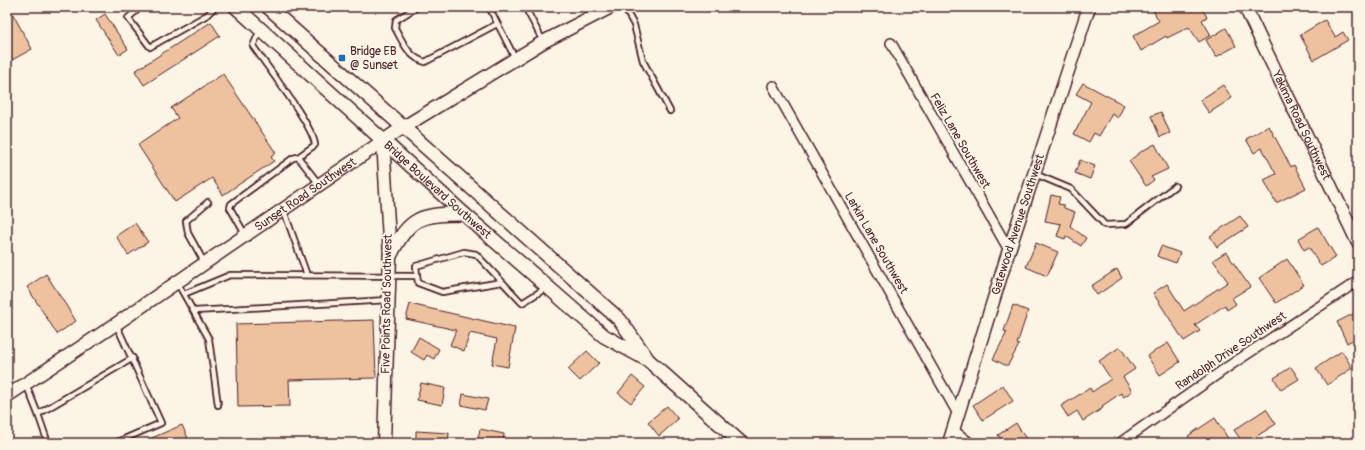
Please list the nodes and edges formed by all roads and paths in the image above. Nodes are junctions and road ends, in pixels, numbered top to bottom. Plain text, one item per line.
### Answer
1 (141, 7) edge
2 (215, 7) edge
3 (236, 7) edge
4 (268, 7) edge
5 (417, 7) edge
6 (489, 7) edge
7 (525, 7) edge
8 (611, 7) edge
9 (624, 7) edge
10 (1089, 7) edge
11 (1245, 7) edge
12 (497, 24) junction
13 (260, 29) junction
14 (543, 42) junction
15 (891, 43) dead end
16 (515, 58) junction
17 (773, 86) dead end
18 (670, 111) dead end
19 (402, 128) junction
20 (383, 140) junction
21 (298, 157) junction
22 (1034, 174) junction
23 (319, 185) junction
24 (1176, 186) dead end
25 (208, 202) dead end
26 (283, 209) junction
27 (464, 214) junction
28 (246, 235) junction
29 (1358, 243) edge
30 (1009, 250) junction
31 (390, 256) junction
32 (204, 264) junction
33 (307, 275) junction
34 (390, 275) junction
35 (417, 276) junction
36 (1358, 281) edge
37 (177, 282) junction
38 (502, 282) junction
39 (548, 287) junction
40 (184, 294) junction
41 (389, 300) junction
42 (194, 311) junction
43 (116, 324) junction
44 (133, 358) junction
45 (648, 360) junction
46 (26, 384) junction
47 (7, 396) edge
48 (218, 405) dead end
49 (957, 412) junction
50 (38, 414) junction
51 (953, 430) junction
52 (48, 443) edge
53 (116, 443) edge
54 (384, 443) edge
55 (741, 443) edge
56 (949, 443) edge
57 (970, 443) edge
58 (1120, 443) edge

1 - 2 lane
3 - 13 main road, Bridge Boulevard Southwest
4 - 19 main road, Bridge Boulevard Southwest
5 - 12 lane
6 - 12 lane
7 - 14 lane
8 - 14 street, Sunset Road Southwest
9 - 18 lane
10 - 22 street, Gatewood Avenue Southwest
11 - 29 street, Yakima Road Southwest
12 - 16 lane
13 - 20 main road, Bridge Boulevard Southwest
13 - 21 lane
14 - 16 street, Sunset Road Southwest
15 - 30 street, Feliz Lane Southwest
16 - 19 street, Sunset Road Southwest
17 - 49 street, Larkin Lane Southwest
19 - 20 street, Sunset Road Southwest
19 - 45 main road, Bridge Boulevard Southwest
20 - 23 street, Sunset Road Southwest
20 - 27 main road, Bridge Boulevard Southwest
20 - 31 street, Five Points Road Southwest
21 - 23 lane
21 - 28 lane
22 - 24 lane
22 - 30 street, Gatewood Avenue Southwest
23 - 26 street, Sunset Road Southwest
25 - 32 lane
26 - 28 street, Sunset Road Southwest
26 - 33 lane
27 - 31 main road
27 - 39 main road, Bridge Boulevard Southwest
28 - 32 street, Sunset Road Southwest
30 - 49 street, Gatewood Avenue Southwest
31 - 34 street, Five Points Road Southwest
32 - 37 street, Sunset Road Southwest
33 - 34 lane
33 - 40 lane
34 - 35 lane
34 - 41 street, Five Points Road Southwest
35 - 38 lane
35 - 38 lane
36 - 58 street, Randolph Drive Southwest
37 - 40 lane
37 - 43 street, Sunset Road Southwest
38 - 39 lane
39 - 45 main road, Bridge Boulevard Southwest
40 - 42 lane
41 - 42 lane
41 - 54 street, Five Points Road Southwest
42 - 48 lane
43 - 44 lane
43 - 46 street, Sunset Road Southwest
44 - 50 lane
44 - 53 lane
45 - 55 main road, Bridge Boulevard Southwest
46 - 47 street, Sunset Road Southwest
46 - 50 lane
49 - 51 street, Gatewood Avenue Southwest
50 - 52 lane
51 - 56 street, Gatewood Avenue Southwest
51 - 57 street

